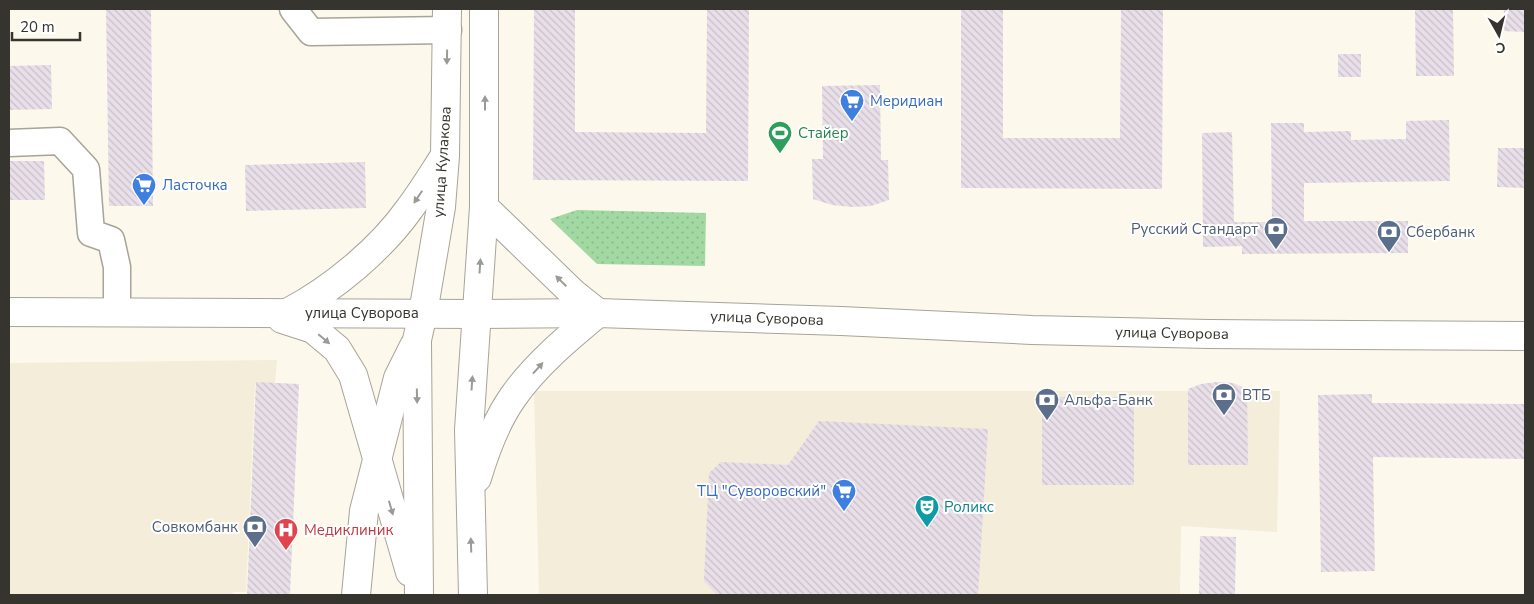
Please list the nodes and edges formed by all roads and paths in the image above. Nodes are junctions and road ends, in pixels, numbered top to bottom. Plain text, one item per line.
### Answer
1 (293, 9) edge
2 (484, 9) edge
3 (448, 20) edge
4 (9, 143) edge
5 (445, 156) junction
6 (484, 207) junction
7 (9, 312) edge
8 (117, 312) junction
9 (276, 312) junction
10 (423, 313) junction
11 (598, 313) junction
12 (477, 314) junction
13 (1525, 336) edge
14 (417, 340) junction
15 (378, 461) junction
16 (469, 504) junction
17 (356, 595) edge
18 (418, 595) edge
19 (473, 595) edge

1 - 3 street
6 -> 2 main road
3 -> 5 main road, улица Кулакова
4 - 8 street
5 -> 9 main road
5 - 10 main road, улица Кулакова
11 -> 6 main road
12 -> 6 main road
7 - 8 main road, улица Суворова
8 - 9 main road, улица Суворова
9 - 10 main road, улица Суворова
9 -> 15 main road
10 - 12 main road, улица Суворова
10 - 14 main road, улица Кулакова
11 - 12 main road, улица Суворова
11 - 13 main road, улица Суворова
16 -> 11 main road
16 -> 12 main road
14 - 15 main road
14 -> 18 main road
15 - 17 main road
15 -> 18 main road
19 -> 16 main road

